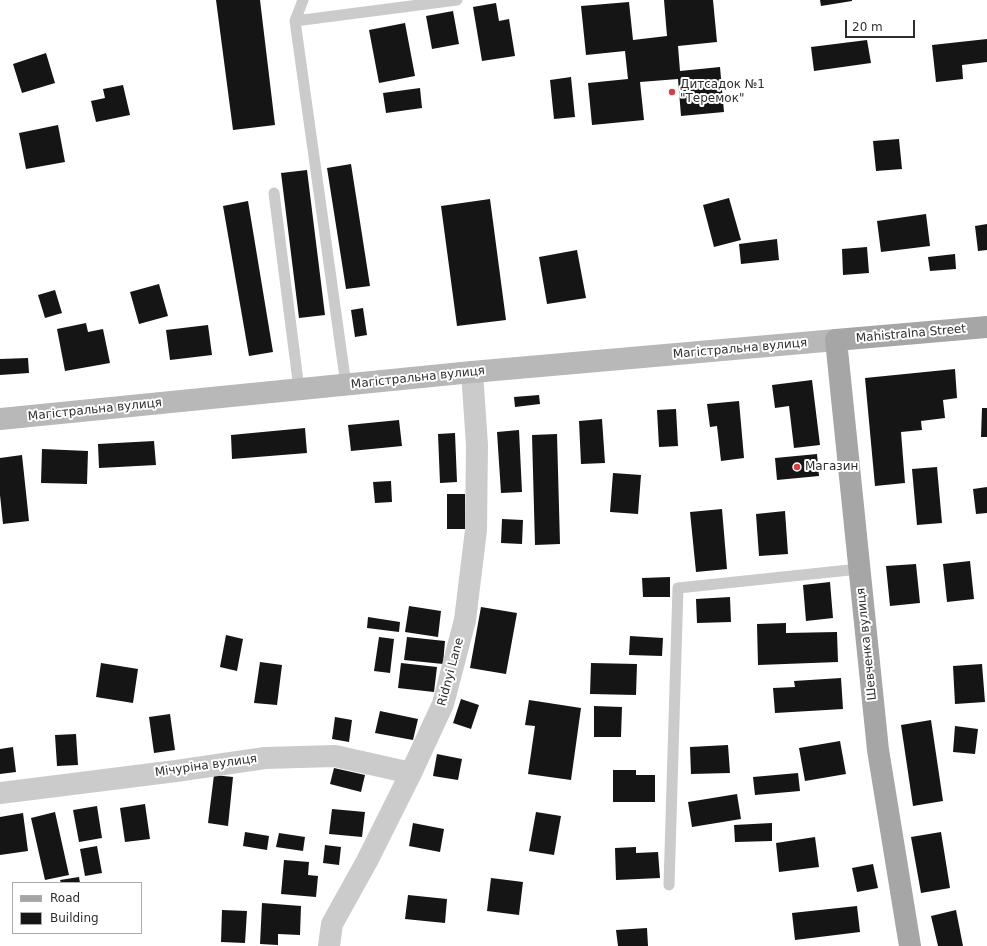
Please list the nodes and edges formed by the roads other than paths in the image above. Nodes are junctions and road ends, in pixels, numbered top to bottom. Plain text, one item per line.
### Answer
1 (302, 0) edge
2 (457, 0) edge
3 (295, 21) junction
4 (274, 193) dead end
5 (987, 327) edge
6 (836, 340) junction
7 (472, 372) junction
8 (346, 385) junction
9 (299, 389) junction
10 (0, 419) edge
11 (859, 569) junction
12 (411, 773) junction
13 (0, 793) edge
14 (669, 885) dead end
15 (329, 946) edge
16 (910, 946) edge

1 - 3 lane
2 - 3 lane
3 - 8 lane
4 - 9 lane
5 - 6 main road, Mahistralna Street
6 - 7 main road, Магістральна вулиця
6 - 11 main road, Шевченка вулиця
7 - 8 main road, Магістральна вулиця
7 - 12 street, Ridnyi Lane
8 - 9 main road, Магістральна вулиця
9 - 10 main road, Магістральна вулиця
11 - 14 lane
11 - 16 main road, Шевченка вулиця
12 - 13 street, Мічуріна вулиця
12 - 15 street, Ridnyi Lane

